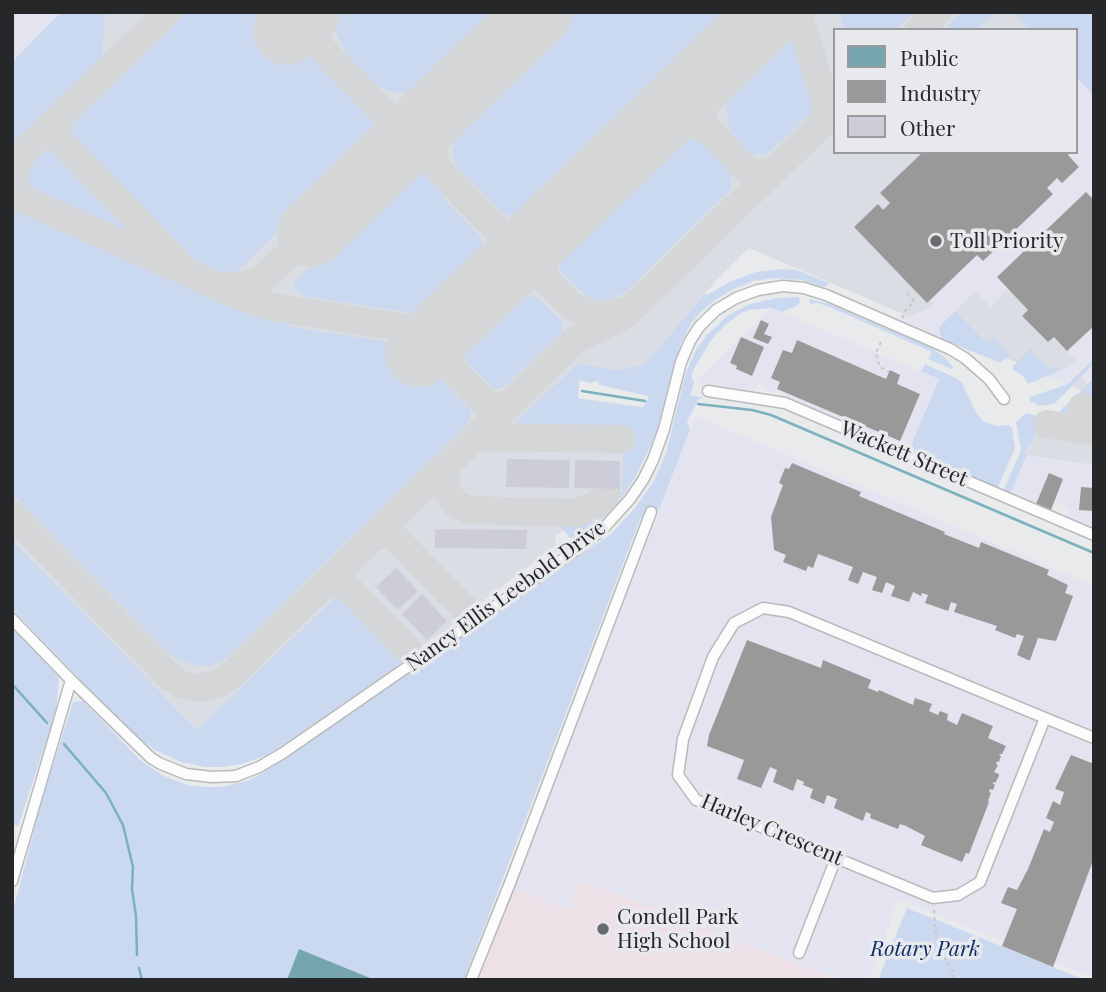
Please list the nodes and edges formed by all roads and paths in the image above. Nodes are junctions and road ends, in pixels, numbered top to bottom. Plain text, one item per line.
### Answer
1 (906, 292) dead end
2 (903, 315) dead end
3 (881, 342) dead end
4 (889, 372) dead end
5 (708, 391) dead end
6 (1004, 399) dead end
7 (650, 512) dead end
8 (1094, 535) edge
9 (12, 619) edge
10 (71, 680) junction
11 (1045, 718) junction
12 (1094, 738) edge
13 (836, 858) junction
14 (12, 881) edge
15 (933, 898) junction
16 (799, 953) dead end
17 (471, 980) edge
18 (953, 980) edge

1 - 2 path
3 - 4 path
5 - 8 street, Wackett Street
6 - 10 street, Nancy Ellis Leebold Drive
7 - 17 street
9 - 10 street, Nancy Ellis Leebold Drive
10 - 14 street
11 - 12 street, Harley Crescent
11 - 13 street, Harley Crescent
11 - 15 street
13 - 15 street, Harley Crescent
13 - 16 street
15 - 18 path

